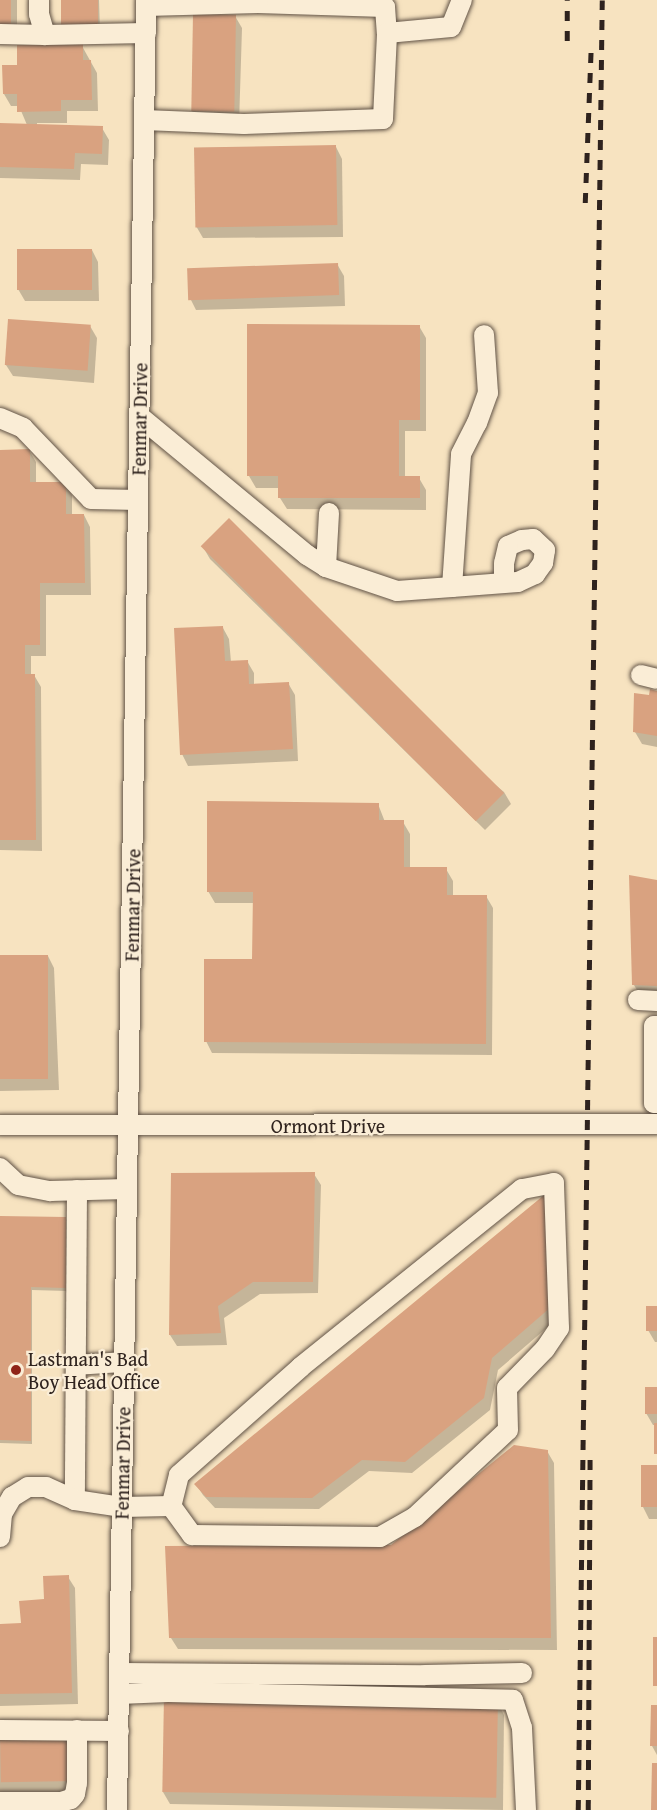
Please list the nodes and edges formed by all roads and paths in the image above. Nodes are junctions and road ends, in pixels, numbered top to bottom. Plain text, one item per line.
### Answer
1 (39, 0) edge
2 (462, 0) edge
3 (208, 2) edge
4 (258, 2) edge
5 (333, 2) edge
6 (146, 3) edge
7 (146, 33) junction
8 (387, 33) junction
9 (0, 34) edge
10 (45, 35) junction
11 (144, 120) junction
12 (484, 334) dead end
13 (139, 416) junction
14 (0, 418) edge
15 (138, 500) junction
16 (329, 513) dead end
17 (326, 567) junction
18 (504, 582) dead end
19 (452, 587) junction
20 (657, 1026) edge
21 (657, 1103) edge
22 (657, 1124) edge
23 (0, 1125) edge
24 (128, 1125) junction
25 (0, 1168) edge
26 (127, 1189) junction
27 (77, 1190) junction
28 (124, 1362) junction
29 (76, 1365) junction
30 (6, 1492) edge
31 (75, 1500) junction
32 (171, 1506) junction
33 (122, 1507) junction
34 (0, 1537) edge
35 (119, 1673) junction
36 (522, 1673) dead end
37 (119, 1694) junction
38 (0, 1730) edge
39 (77, 1730) junction
40 (119, 1731) junction
41 (0, 1802) edge
42 (117, 1810) edge
43 (526, 1810) edge

1 - 10 street
2 - 8 street
3 - 4 street
3 - 6 street
4 - 5 street
5 - 8 street
6 - 7 street, Fenmar Drive
7 - 10 street
7 - 11 street, Fenmar Drive
8 - 11 street
9 - 10 street
11 - 13 street, Fenmar Drive
12 - 19 street
13 - 15 street, Fenmar Drive
13 - 17 street
14 - 15 street
15 - 24 street, Fenmar Drive
16 - 17 street
17 - 19 street
18 - 19 street
20 - 21 street
22 - 24 street, Ormont Drive
23 - 24 street, Ormont Drive
24 - 26 street, Fenmar Drive
25 - 27 street
26 - 27 street
26 - 28 street, Fenmar Drive
27 - 29 street
28 - 29 street
28 - 33 street, Fenmar Drive
29 - 31 street
30 - 31 street
30 - 34 street
31 - 33 street
32 - 32 street
32 - 33 street
33 - 35 street, Fenmar Drive
35 - 36 street
35 - 37 street, Fenmar Drive
37 - 40 street, Fenmar Drive
37 - 43 street
38 - 39 street
39 - 40 street
39 - 41 street
40 - 42 street, Fenmar Drive

